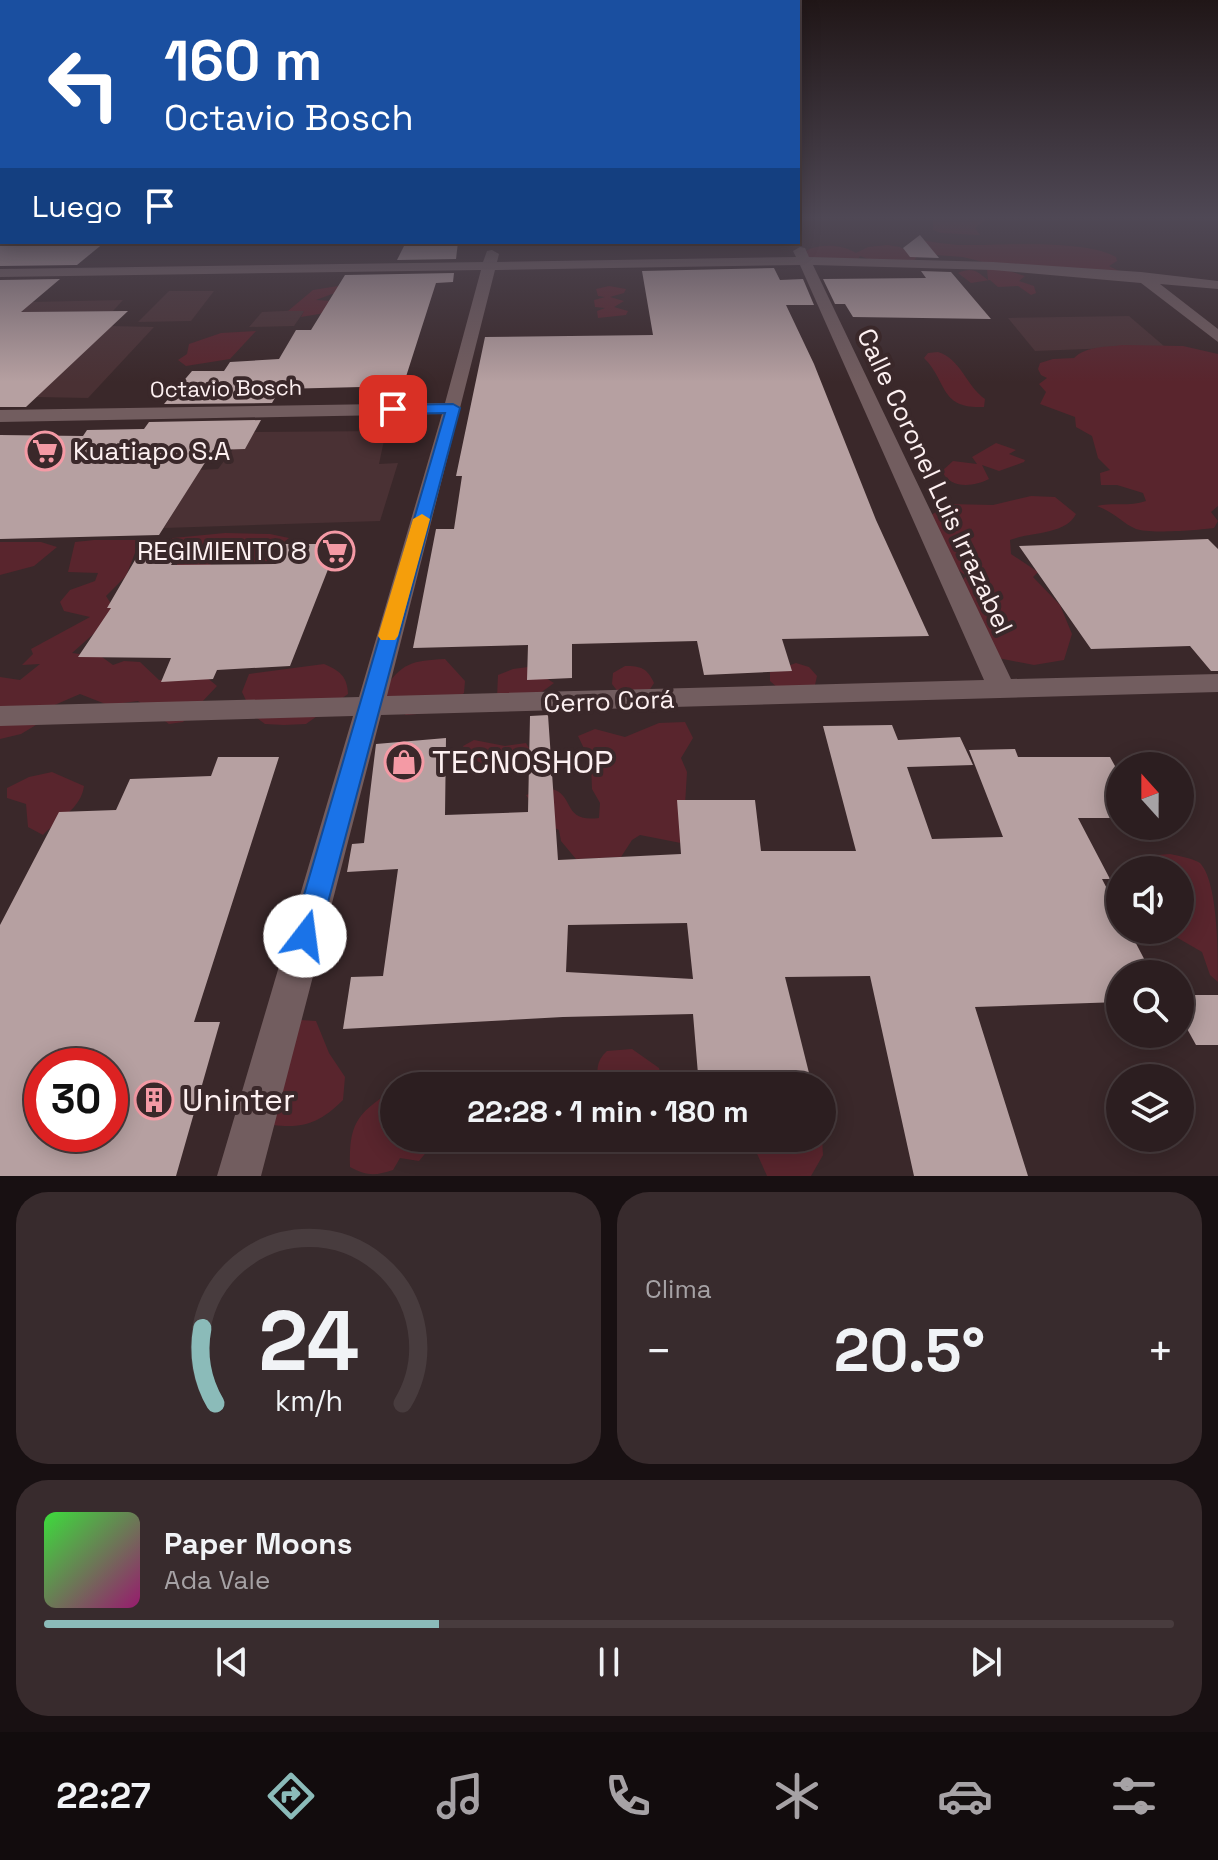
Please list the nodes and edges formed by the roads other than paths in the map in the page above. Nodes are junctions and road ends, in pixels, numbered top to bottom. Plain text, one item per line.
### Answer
1 (487, 273) edge
2 (811, 273) edge
3 (1140, 273) edge
4 (1152, 273) edge
5 (1218, 285) edge
6 (1218, 337) edge
7 (453, 408) junction
8 (0, 416) edge
9 (1218, 683) edge
10 (1002, 690) junction
11 (367, 708) junction
12 (0, 716) edge
13 (239, 1176) edge

1 - 7 street
2 - 10 street, Calle Coronel Luis Irrazabel
3 - 6 street
4 - 5 street
7 - 8 street, Octavio Bosch
7 - 11 street
9 - 10 street, Cerro Corá
10 - 11 street, Cerro Corá
11 - 12 street, Cerro Corá
11 - 13 street

